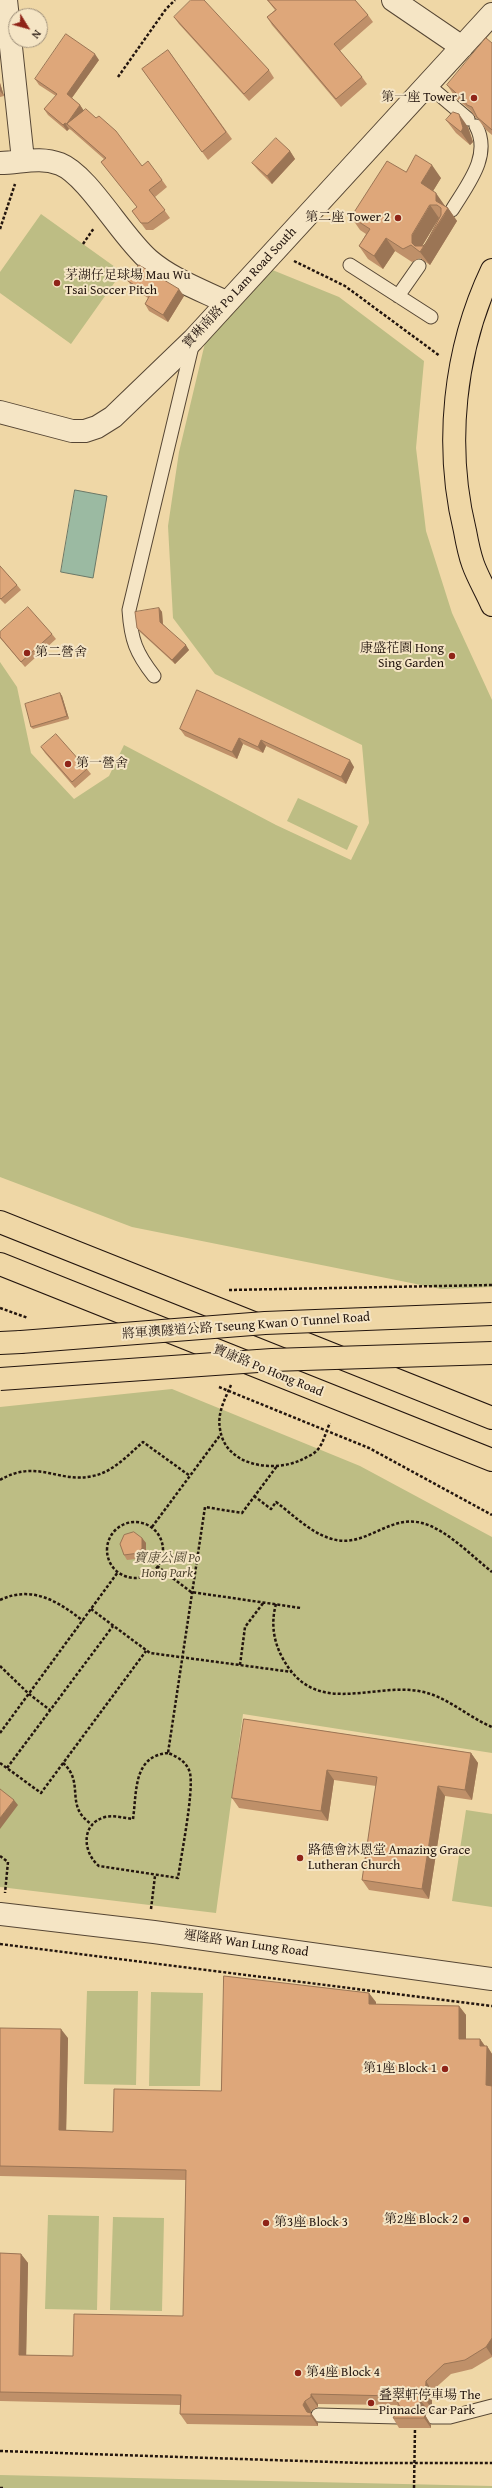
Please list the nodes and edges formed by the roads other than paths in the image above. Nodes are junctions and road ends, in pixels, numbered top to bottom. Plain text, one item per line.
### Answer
1 (6, 0) edge
2 (393, 0) edge
3 (492, 14) edge
4 (462, 47) junction
5 (428, 85) junction
6 (23, 160) junction
7 (0, 163) edge
8 (452, 210) dead end
9 (350, 265) dead end
10 (419, 266) edge
11 (492, 270) edge
12 (398, 296) junction
13 (226, 302) junction
14 (431, 316) dead end
15 (193, 340) junction
16 (0, 412) edge
17 (492, 605) edge
18 (154, 676) dead end
19 (0, 1222) edge
20 (0, 1264) edge
21 (492, 1314) edge
22 (0, 1343) edge
23 (492, 1353) edge
24 (0, 1379) edge
25 (492, 1418) edge
26 (492, 1460) edge
27 (2, 1905) edge
28 (492, 1979) edge
29 (492, 2406) edge
30 (318, 2415) dead end
31 (400, 2417) edge
32 (432, 2417) dead end

1 - 6 street
2 - 4 street
3 - 4 street, 寶琳南路 Po Lam Road South
4 - 5 street, 寶琳南路 Po Lam Road South
5 - 8 lane
5 - 13 street, 寶琳南路 Po Lam Road South
6 - 7 street
6 - 13 street
9 - 12 lane
10 - 12 lane
11 - 17 main road
12 - 14 lane
13 - 15 street, 寶琳南路 Po Lam Road South
15 - 16 street, 寶琳南路 Po Lam Road South
15 - 18 lane
19 - 25 main road
20 - 26 main road, 寶康路 Po Hong Road
21 - 22 main road, 將軍澳隧道公路 Tseung Kwan O Tunnel Road, bridge
23 - 24 main road, bridge
27 - 28 street, 運隆路 Wan Lung Road
29 - 32 lane
30 - 31 lane

